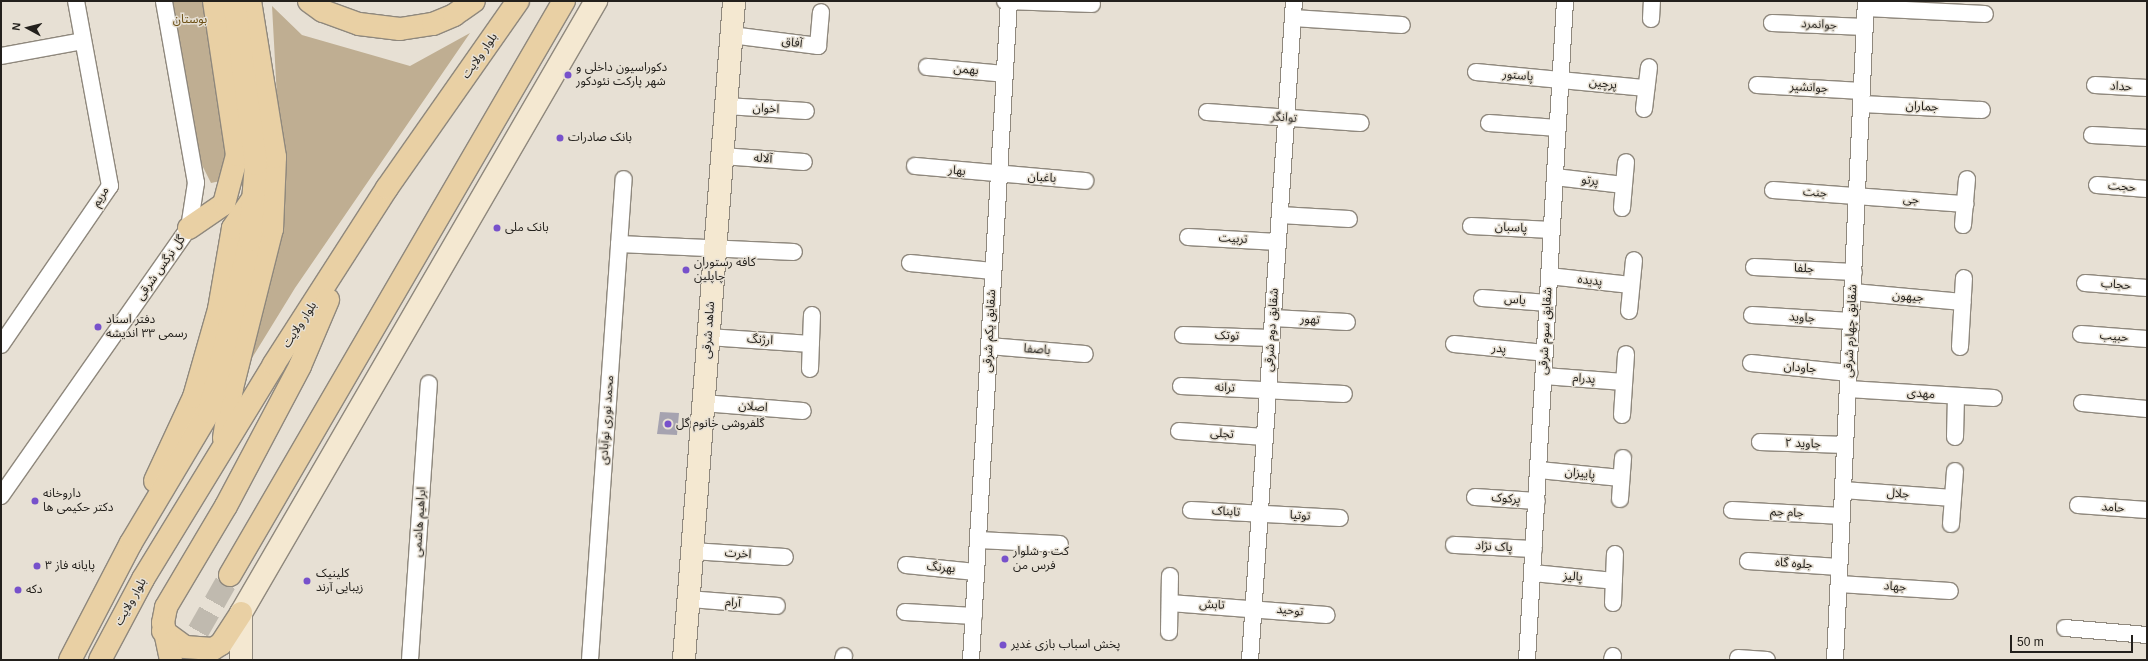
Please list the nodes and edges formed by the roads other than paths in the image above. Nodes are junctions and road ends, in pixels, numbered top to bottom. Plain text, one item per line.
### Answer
1 (76, 1) edge
2 (164, 1) edge
3 (214, 1) edge
4 (234, 1) edge
5 (250, 1) edge
6 (309, 1) edge
7 (474, 1) edge
8 (518, 1) edge
9 (564, 1) edge
10 (596, 1) edge
11 (734, 1) edge
12 (1005, 1) edge
13 (1009, 1) edge
14 (1294, 1) edge
15 (1565, 1) edge
16 (1652, 1) edge
17 (1092, 4) dead end
18 (1866, 4) edge
19 (821, 12) dead end
20 (1985, 14) dead end
21 (1292, 18) junction
22 (1650, 19) dead end
23 (1772, 23) dead end
24 (1402, 25) dead end
25 (1865, 27) junction
26 (731, 35) junction
27 (83, 41) junction
28 (1, 56) edge
29 (927, 67) dead end
30 (1649, 67) dead end
31 (1476, 72) dead end
32 (1005, 74) junction
33 (1560, 80) junction
34 (1757, 85) dead end
35 (2095, 85) dead end
36 (1646, 88) junction
37 (2147, 88) edge
38 (1862, 98) junction
39 (726, 106) junction
40 (1644, 109) dead end
41 (1982, 110) dead end
42 (806, 111) dead end
43 (1207, 112) dead end
44 (1286, 118) junction
45 (1361, 122) dead end
46 (1489, 123) dead end
47 (1558, 128) junction
48 (2092, 135) dead end
49 (2147, 138) edge
50 (722, 156) junction
51 (804, 162) dead end
52 (1626, 162) dead end
53 (915, 166) dead end
54 (999, 175) junction
55 (1555, 177) junction
56 (624, 179) dead end
57 (1967, 179) dead end
58 (1085, 181) dead end
59 (1624, 185) junction
60 (2097, 185) dead end
61 (2147, 189) edge
62 (1773, 190) dead end
63 (1857, 196) junction
64 (1965, 204) junction
65 (1622, 208) dead end
66 (1280, 215) junction
67 (1349, 219) dead end
68 (1963, 225) dead end
69 (1471, 226) dead end
70 (188, 228) junction
71 (1552, 230) junction
72 (1188, 237) dead end
73 (1278, 242) junction
74 (619, 244) junction
75 (350, 247) junction
76 (715, 247) junction
77 (794, 252) dead end
78 (1634, 260) dead end
79 (910, 264) dead end
80 (1754, 267) dead end
81 (993, 271) junction
82 (1854, 272) junction
83 (1550, 276) junction
84 (1964, 278) dead end
85 (2085, 283) dead end
86 (1631, 285) junction
87 (2147, 288) edge
88 (1853, 292) junction
89 (1482, 298) dead end
90 (1963, 302) junction
91 (1548, 303) junction
92 (1629, 312) dead end
93 (812, 315) dead end
94 (1752, 315) dead end
95 (1273, 318) junction
96 (1851, 321) junction
97 (1347, 322) dead end
98 (2081, 334) dead end
99 (1183, 335) dead end
100 (708, 337) junction
101 (1272, 338) junction
102 (2147, 339) edge
103 (1, 344) edge
104 (811, 344) junction
105 (1454, 344) dead end
106 (989, 346) junction
107 (1960, 347) dead end
108 (1545, 353) junction
109 (1085, 354) dead end
110 (1626, 354) dead end
111 (1751, 363) dead end
112 (810, 369) dead end
113 (1849, 373) junction
114 (1544, 376) junction
115 (1624, 382) junction
116 (429, 384) dead end
117 (1181, 386) dead end
118 (1848, 389) junction
119 (1268, 390) junction
120 (1344, 394) dead end
121 (1956, 396) junction
122 (1994, 398) dead end
123 (703, 403) junction
124 (2082, 403) dead end
125 (2147, 409) edge
126 (802, 411) dead end
127 (1622, 415) dead end
128 (1180, 432) dead end
129 (1265, 437) junction
130 (1955, 437) dead end
131 (1760, 442) dead end
132 (1845, 445) junction
133 (223, 448) junction
134 (1622, 458) dead end
135 (1539, 470) junction
136 (1955, 471) dead end
137 (1621, 478) junction
138 (1843, 490) junction
139 (1, 496) edge
140 (1475, 497) dead end
141 (1953, 498) junction
142 (1620, 499) dead end
143 (1537, 501) junction
144 (2078, 505) dead end
145 (1191, 510) dead end
146 (1732, 510) dead end
147 (2147, 510) edge
148 (1260, 514) junction
149 (1842, 516) junction
150 (1340, 518) dead end
151 (1951, 524) dead end
152 (978, 540) junction
153 (1060, 544) dead end
154 (1454, 545) dead end
155 (1534, 549) junction
156 (692, 551) junction
157 (1615, 554) dead end
158 (785, 557) dead end
159 (1748, 561) dead end
160 (906, 565) dead end
161 (1840, 567) junction
162 (976, 572) junction
163 (1532, 573) junction
164 (230, 575) tunnel mouth
165 (1170, 576) dead end
166 (1614, 581) junction
167 (1839, 584) junction
168 (1950, 591) dead end
169 (689, 599) junction
170 (1170, 602) junction
171 (1614, 603) dead end
172 (777, 606) dead end
173 (1254, 607) junction
174 (905, 612) dead end
175 (241, 613) junction
176 (1327, 615) dead end
177 (974, 616) junction
178 (2065, 628) dead end
179 (164, 632) junction
180 (1169, 632) dead end
181 (2147, 635) edge
182 (1738, 658) dead end
183 (70, 660) edge
184 (100, 660) edge
185 (171, 660) edge
186 (241, 660) edge
187 (410, 660) edge
188 (590, 660) edge
189 (684, 660) edge
190 (971, 660) edge
191 (1250, 660) edge
192 (1527, 660) edge
193 (1767, 660) edge
194 (1835, 660) edge

1 - 27 street, مریم
2 - 70 street, گل نرگس شرقی
3 - 70 main road
4 - 183 main road
5 - 133 main road
6 - 7 main road
8 - 75 main road, بلوار ولایت
9 - 164 main road
10 - 175 main road
11 - 26 main road, شاهد شرقی
12 - 13 street
13 - 17 street
13 - 32 street, شقایق یکم شرقی
14 - 21 street, شقایق دوم شرقی
15 - 33 street, شقایق سوم شرقی
16 - 22 street
18 - 20 street
18 - 25 street, شقایق چهارم شرقی
19 - 26 street, آفاق
21 - 24 street
21 - 44 street, شقایق دوم شرقی
23 - 25 street, جوانمرد
25 - 38 street, شقایق چهارم شرقی
26 - 39 main road, شاهد شرقی
27 - 28 street
27 - 103 street, مریم
29 - 32 street, بهمن
30 - 36 street
31 - 33 street, پاستور
32 - 54 street, شقایق یکم شرقی
33 - 36 street, پرچین
33 - 47 street, شقایق سوم شرقی
34 - 38 street, جوانشیر
35 - 37 street, حداد
36 - 40 street
38 - 41 street, جماران
38 - 63 street, شقایق چهارم شرقی
39 - 42 street, اخوان
39 - 50 main road, شاهد شرقی
43 - 44 street, توانگر
44 - 45 street, توانگر
44 - 66 street, شقایق دوم شرقی
46 - 47 street
47 - 55 street, شقایق سوم شرقی
48 - 49 street
50 - 51 street, آلاله
50 - 76 main road, شاهد شرقی
52 - 59 street
53 - 54 street, بهار
54 - 58 street, باغبان
54 - 81 street, شقایق یکم شرقی
55 - 59 street, پرتو
55 - 71 street, شقایق سوم شرقی
56 - 74 street, محمد نوری نوآبادی
57 - 64 street
59 - 65 street
60 - 61 street, حجت
62 - 63 street, جنت
63 - 64 street, جی
63 - 82 street, شقایق چهارم شرقی
64 - 68 street
66 - 67 street
66 - 73 street, شقایق دوم شرقی
69 - 71 street, پاسبان
70 - 139 street, گل نرگس شرقی
71 - 83 street, شقایق سوم شرقی
72 - 73 street, تربیت
73 - 95 street, شقایق دوم شرقی
74 - 76 street
74 - 188 street, محمد نوری نوآبادی
75 - 133 main road, بلوار ولایت
75 - 179 main road
76 - 77 street
76 - 100 main road, شاهد شرقی
78 - 86 street
79 - 81 street
80 - 82 street, جلفا
81 - 106 street, شقایق یکم شرقی
82 - 88 street, شقایق چهارم شرقی
83 - 86 street, پدیده
83 - 91 street, شقایق سوم شرقی
84 - 90 street
85 - 87 street, حجاب
86 - 92 street
88 - 90 street, جیهون
88 - 96 street, شقایق چهارم شرقی
89 - 91 street, یاس
90 - 107 street
91 - 108 street, شقایق سوم شرقی
93 - 104 street
94 - 96 street, جاوید
95 - 97 street, تهور
95 - 101 street, شقایق دوم شرقی
96 - 113 street, شقایق چهارم شرقی
98 - 102 street, حبیب
99 - 101 street, توتک
100 - 104 street, ارژنگ
100 - 123 main road, شاهد شرقی
101 - 119 street, شقایق دوم شرقی
104 - 112 street
105 - 108 street, پدر
106 - 109 street, باصفا
106 - 152 street, شقایق یکم شرقی
108 - 114 street, شقایق سوم شرقی
110 - 115 street
111 - 113 street, جاودان
113 - 118 street, شقایق چهارم شرقی
114 - 115 street, پدرام
114 - 135 street, شقایق سوم شرقی
115 - 127 street
116 - 187 street, ابراهیم هاشمی
117 - 119 street, ترانه
118 - 121 street, مهدی
118 - 132 street, شقایق چهارم شرقی
119 - 120 street, ترانه
119 - 129 street, شقایق دوم شرقی
121 - 122 street, مهدی
121 - 130 street
123 - 126 street, اصلان
123 - 156 main road, شاهد شرقی
124 - 125 street
128 - 129 street, تجلی
129 - 148 street, شقایق دوم شرقی
131 - 132 street, جاوید ۲
132 - 138 street, شقایق چهارم شرقی
133 - 184 main road, بلوار ولایت
134 - 137 street
135 - 137 street, پاییزان
135 - 143 street, شقایق سوم شرقی
136 - 141 street
137 - 142 street
138 - 141 street, جلال
138 - 149 street, شقایق چهارم شرقی
140 - 143 street, پرکوک
141 - 151 street
143 - 155 street, شقایق سوم شرقی
144 - 147 street, حامد
145 - 148 street, تابناک
146 - 149 street, جام جم
148 - 150 street, توتیا
148 - 173 street, شقایق دوم شرقی
149 - 161 street, شقایق چهارم شرقی
152 - 153 street
152 - 162 street, شقایق یکم شرقی
154 - 155 street, پاک نژاد
155 - 163 street, شقایق سوم شرقی
156 - 158 street, اخرت
156 - 169 main road, شاهد شرقی
157 - 166 street
159 - 161 street, جلوه گاه
160 - 162 street, بهرنگ
161 - 167 street, شقایق چهارم شرقی
162 - 177 street, شقایق یکم شرقی
163 - 166 street, پالیز
163 - 192 street, شقایق سوم شرقی
165 - 170 street
166 - 171 street
167 - 168 street, جهاد
167 - 194 street, شقایق چهارم شرقی
169 - 172 street, آرام
169 - 189 main road, شاهد شرقی
170 - 173 street, تابش
170 - 180 street
173 - 176 street, توحید
173 - 191 street, شقایق دوم شرقی
174 - 177 street
175 - 179 main road
175 - 186 main road
177 - 190 street, شقایق یکم شرقی
178 - 181 street
179 - 185 main road
182 - 193 street

